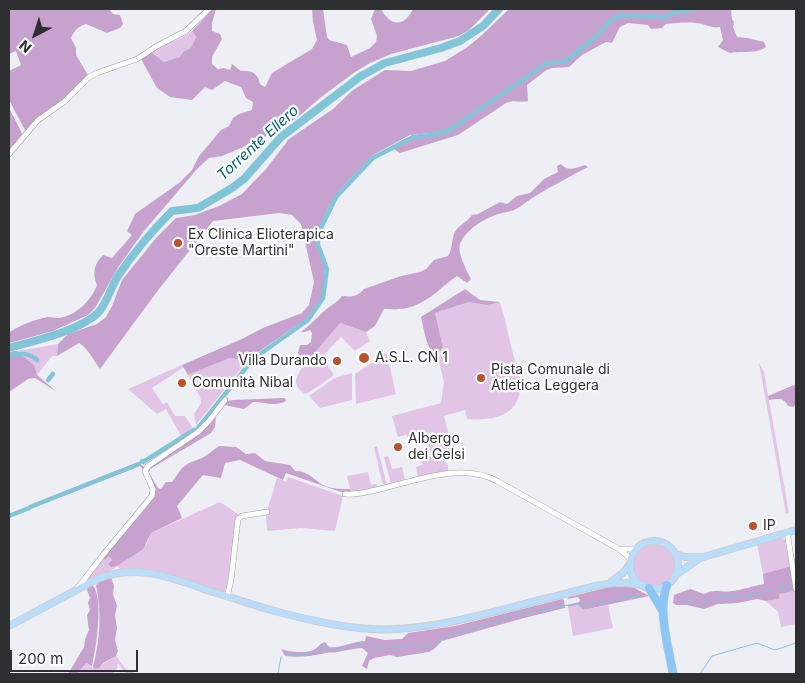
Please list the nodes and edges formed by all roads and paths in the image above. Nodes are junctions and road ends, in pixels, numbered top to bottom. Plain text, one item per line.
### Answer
1 (209, 9) edge
2 (9, 154) edge
3 (225, 400) dead end
4 (345, 494) dead end
5 (267, 512) dead end
6 (796, 530) edge
7 (788, 532) junction
8 (619, 548) junction
9 (636, 549) junction
10 (675, 554) junction
11 (700, 558) junction
12 (630, 561) junction
13 (676, 575) junction
14 (610, 582) junction
15 (667, 585) junction
16 (796, 586) edge
17 (645, 587) junction
18 (76, 590) junction
19 (227, 597) junction
20 (664, 616) junction
21 (9, 626) edge
22 (673, 674) edge

1 - 2 street
3 - 18 street
4 - 8 street
5 - 19 street
6 - 7 main road
7 - 11 main road
7 - 16 street
8 - 9 street
8 - 12 street
9 - 10 main road
9 - 12 main road
10 - 11 main road
10 - 13 main road
11 - 13 main road
12 - 14 main road
12 - 17 main road
13 - 15 main road
14 - 17 main road
14 - 19 main road
15 - 17 main road
15 - 20 highway
17 - 20 highway
18 - 19 main road
18 - 21 main road
20 - 22 highway

